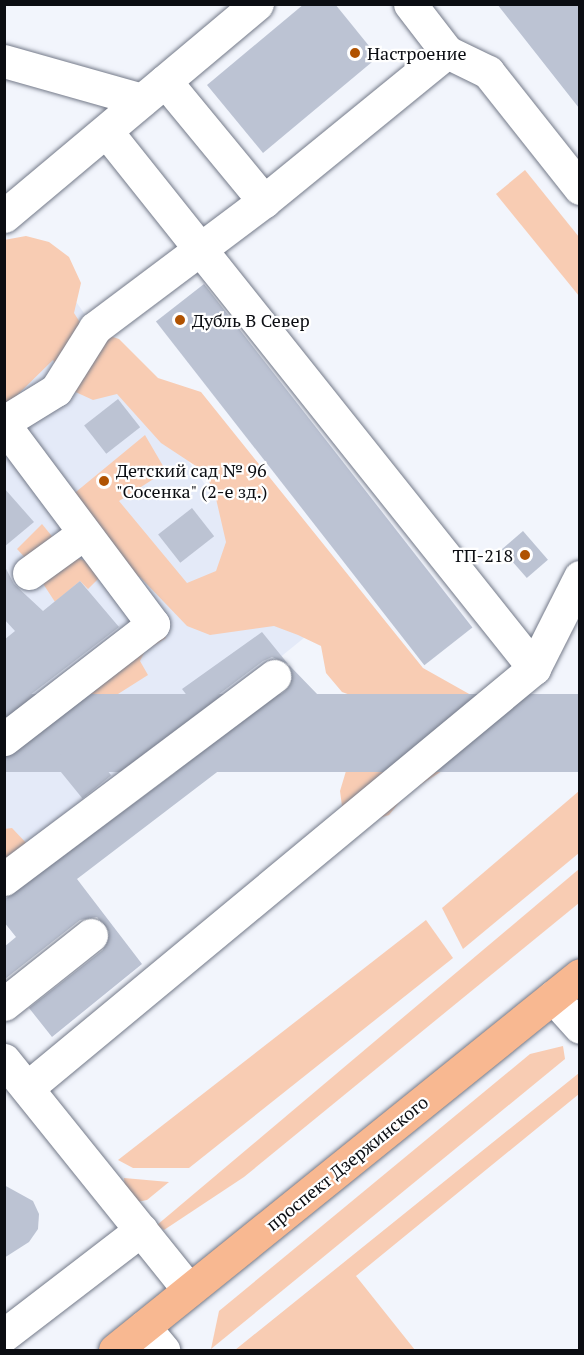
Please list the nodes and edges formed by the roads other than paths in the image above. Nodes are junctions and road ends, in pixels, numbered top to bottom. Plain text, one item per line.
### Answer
1 (257, 4) edge
2 (410, 4) edge
3 (447, 52) junction
4 (4, 61) edge
5 (154, 91) junction
6 (106, 131) junction
7 (579, 188) edge
8 (264, 201) junction
9 (4, 216) edge
10 (201, 245) junction
11 (4, 424) edge
12 (84, 533) junction
13 (29, 573) dead end
14 (579, 577) edge
15 (571, 623) edge
16 (534, 668) junction
17 (274, 676) dead end
18 (4, 739) edge
19 (4, 879) edge
20 (91, 935) dead end
21 (579, 975) edge
22 (553, 997) junction
23 (4, 1004) edge
24 (579, 1027) edge
25 (4, 1060) edge
26 (27, 1088) junction
27 (141, 1230) junction
28 (189, 1290) junction
29 (4, 1335) edge
30 (153, 1339) edge
31 (115, 1350) edge

1 - 5 lane
2 - 3 lane
3 - 7 lane
3 - 8 lane
4 - 5 lane
5 - 6 lane
5 - 8 lane
6 - 9 lane
6 - 10 lane
8 - 10 lane
10 - 11 lane
10 - 16 lane
11 - 12 lane
12 - 13 lane
12 - 18 lane
14 - 15 lane
15 - 16 lane
16 - 26 lane
17 - 19 lane
20 - 23 lane
21 - 22 main road, проспект Дзержинского
22 - 24 lane
22 - 28 main road, проспект Дзержинского
25 - 26 lane
26 - 27 lane
27 - 28 lane
27 - 29 lane
28 - 30 main road, проспект Дзержинского
30 - 31 main road, проспект Дзержинского

